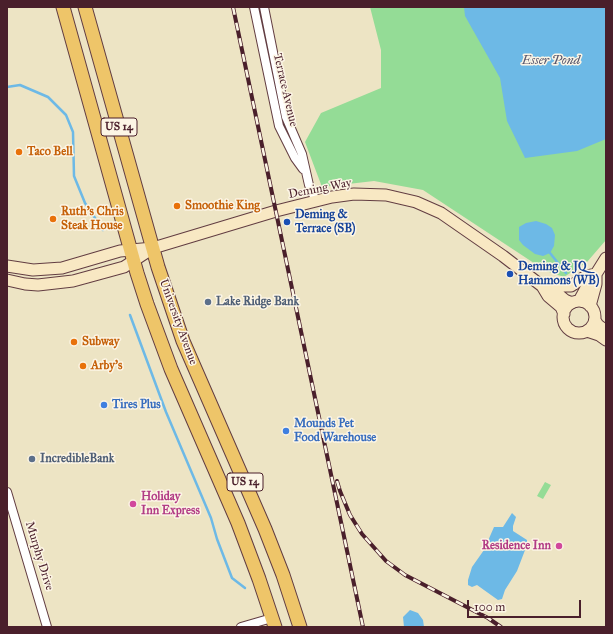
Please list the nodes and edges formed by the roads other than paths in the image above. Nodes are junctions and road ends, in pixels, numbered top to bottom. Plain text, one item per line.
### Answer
1 (63, 7) edge
2 (85, 7) edge
3 (254, 7) edge
4 (264, 7) edge
5 (306, 172) junction
6 (316, 201) junction
7 (153, 248) junction
8 (132, 256) junction
9 (606, 258) edge
10 (7, 266) edge
11 (596, 274) junction
12 (7, 280) edge
13 (542, 286) junction
14 (575, 302) junction
15 (590, 306) junction
16 (564, 314) junction
17 (595, 320) junction
18 (587, 331) junction
19 (606, 331) edge
20 (606, 340) edge
21 (7, 492) edge
22 (274, 622) edge
23 (47, 627) edge
24 (241, 627) edge
25 (300, 627) edge

1 - 8 main road, University Avenue / US 14
2 - 7 main road, University Avenue / US 14
3 - 5 street, Terrace Avenue
4 - 5 street, Terrace Avenue
5 - 6 street, Terrace Avenue
6 - 7 street, Deming Way
6 - 13 street, Deming Way
7 - 8 street, Deming Way
7 - 25 main road, University Avenue / US 14
8 - 10 street, Deming Way
8 - 12 street, Deming Way
8 - 22 main road, University Avenue / US 14
9 - 11 street
11 - 13 street
11 - 14 street
11 - 15 street
13 - 14 street, Deming Way
13 - 16 street, Deming Way
14 - 15 street
14 - 16 street
15 - 17 street
16 - 18 street
17 - 18 street
17 - 19 street
18 - 20 street
21 - 23 street, Murphy Drive
22 - 24 street

